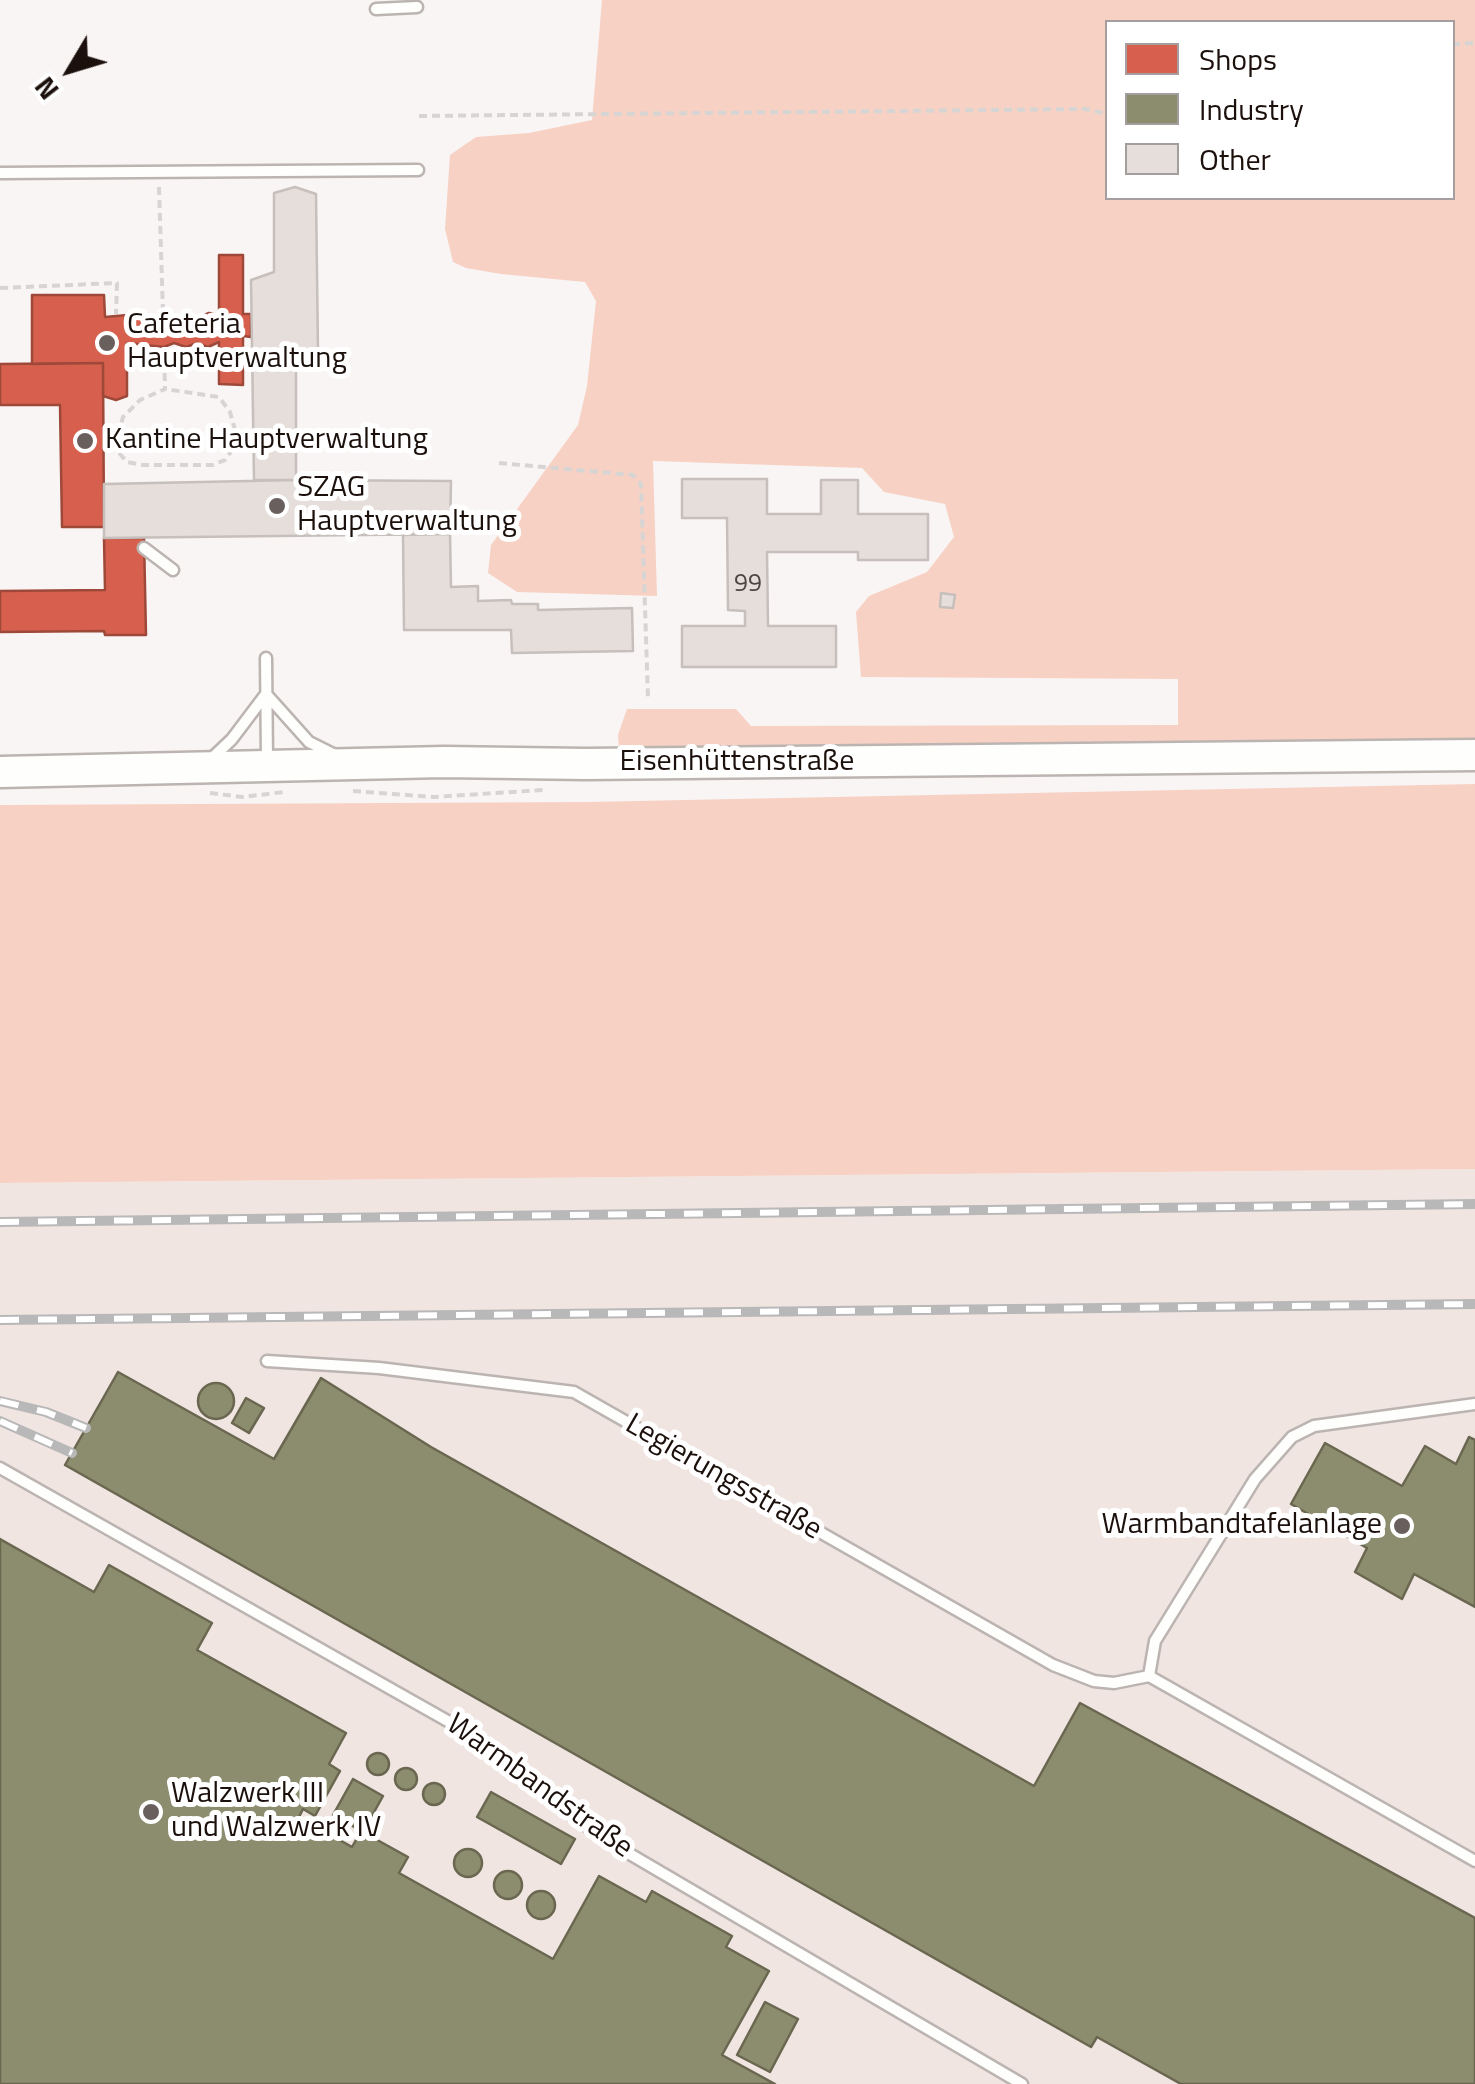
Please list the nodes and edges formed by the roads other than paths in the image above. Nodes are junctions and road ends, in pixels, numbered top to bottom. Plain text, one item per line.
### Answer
1 (418, 8) dead end
2 (376, 9) dead end
3 (418, 170) dead end
4 (0, 174) edge
5 (144, 548) dead end
6 (173, 570) dead end
7 (266, 658) dead end
8 (266, 694) junction
9 (1475, 755) edge
10 (353, 765) junction
11 (267, 767) junction
12 (196, 768) junction
13 (0, 772) edge
14 (267, 1361) dead end
15 (1475, 1404) edge
16 (0, 1468) edge
17 (1150, 1676) junction
18 (1475, 1860) edge
19 (1022, 2084) edge

1 - 2 lane
3 - 4 lane
5 - 6 lane
7 - 8 lane
8 - 10 lane
8 - 11 lane
8 - 12 lane
9 - 10 street, Eisenhüttenstraße
10 - 11 street, Eisenhüttenstraße
11 - 12 street, Eisenhüttenstraße
12 - 13 street, Eisenhüttenstraße
14 - 17 lane, Legierungsstraße
15 - 17 lane
16 - 19 lane, Warmbandstraße
17 - 18 lane

